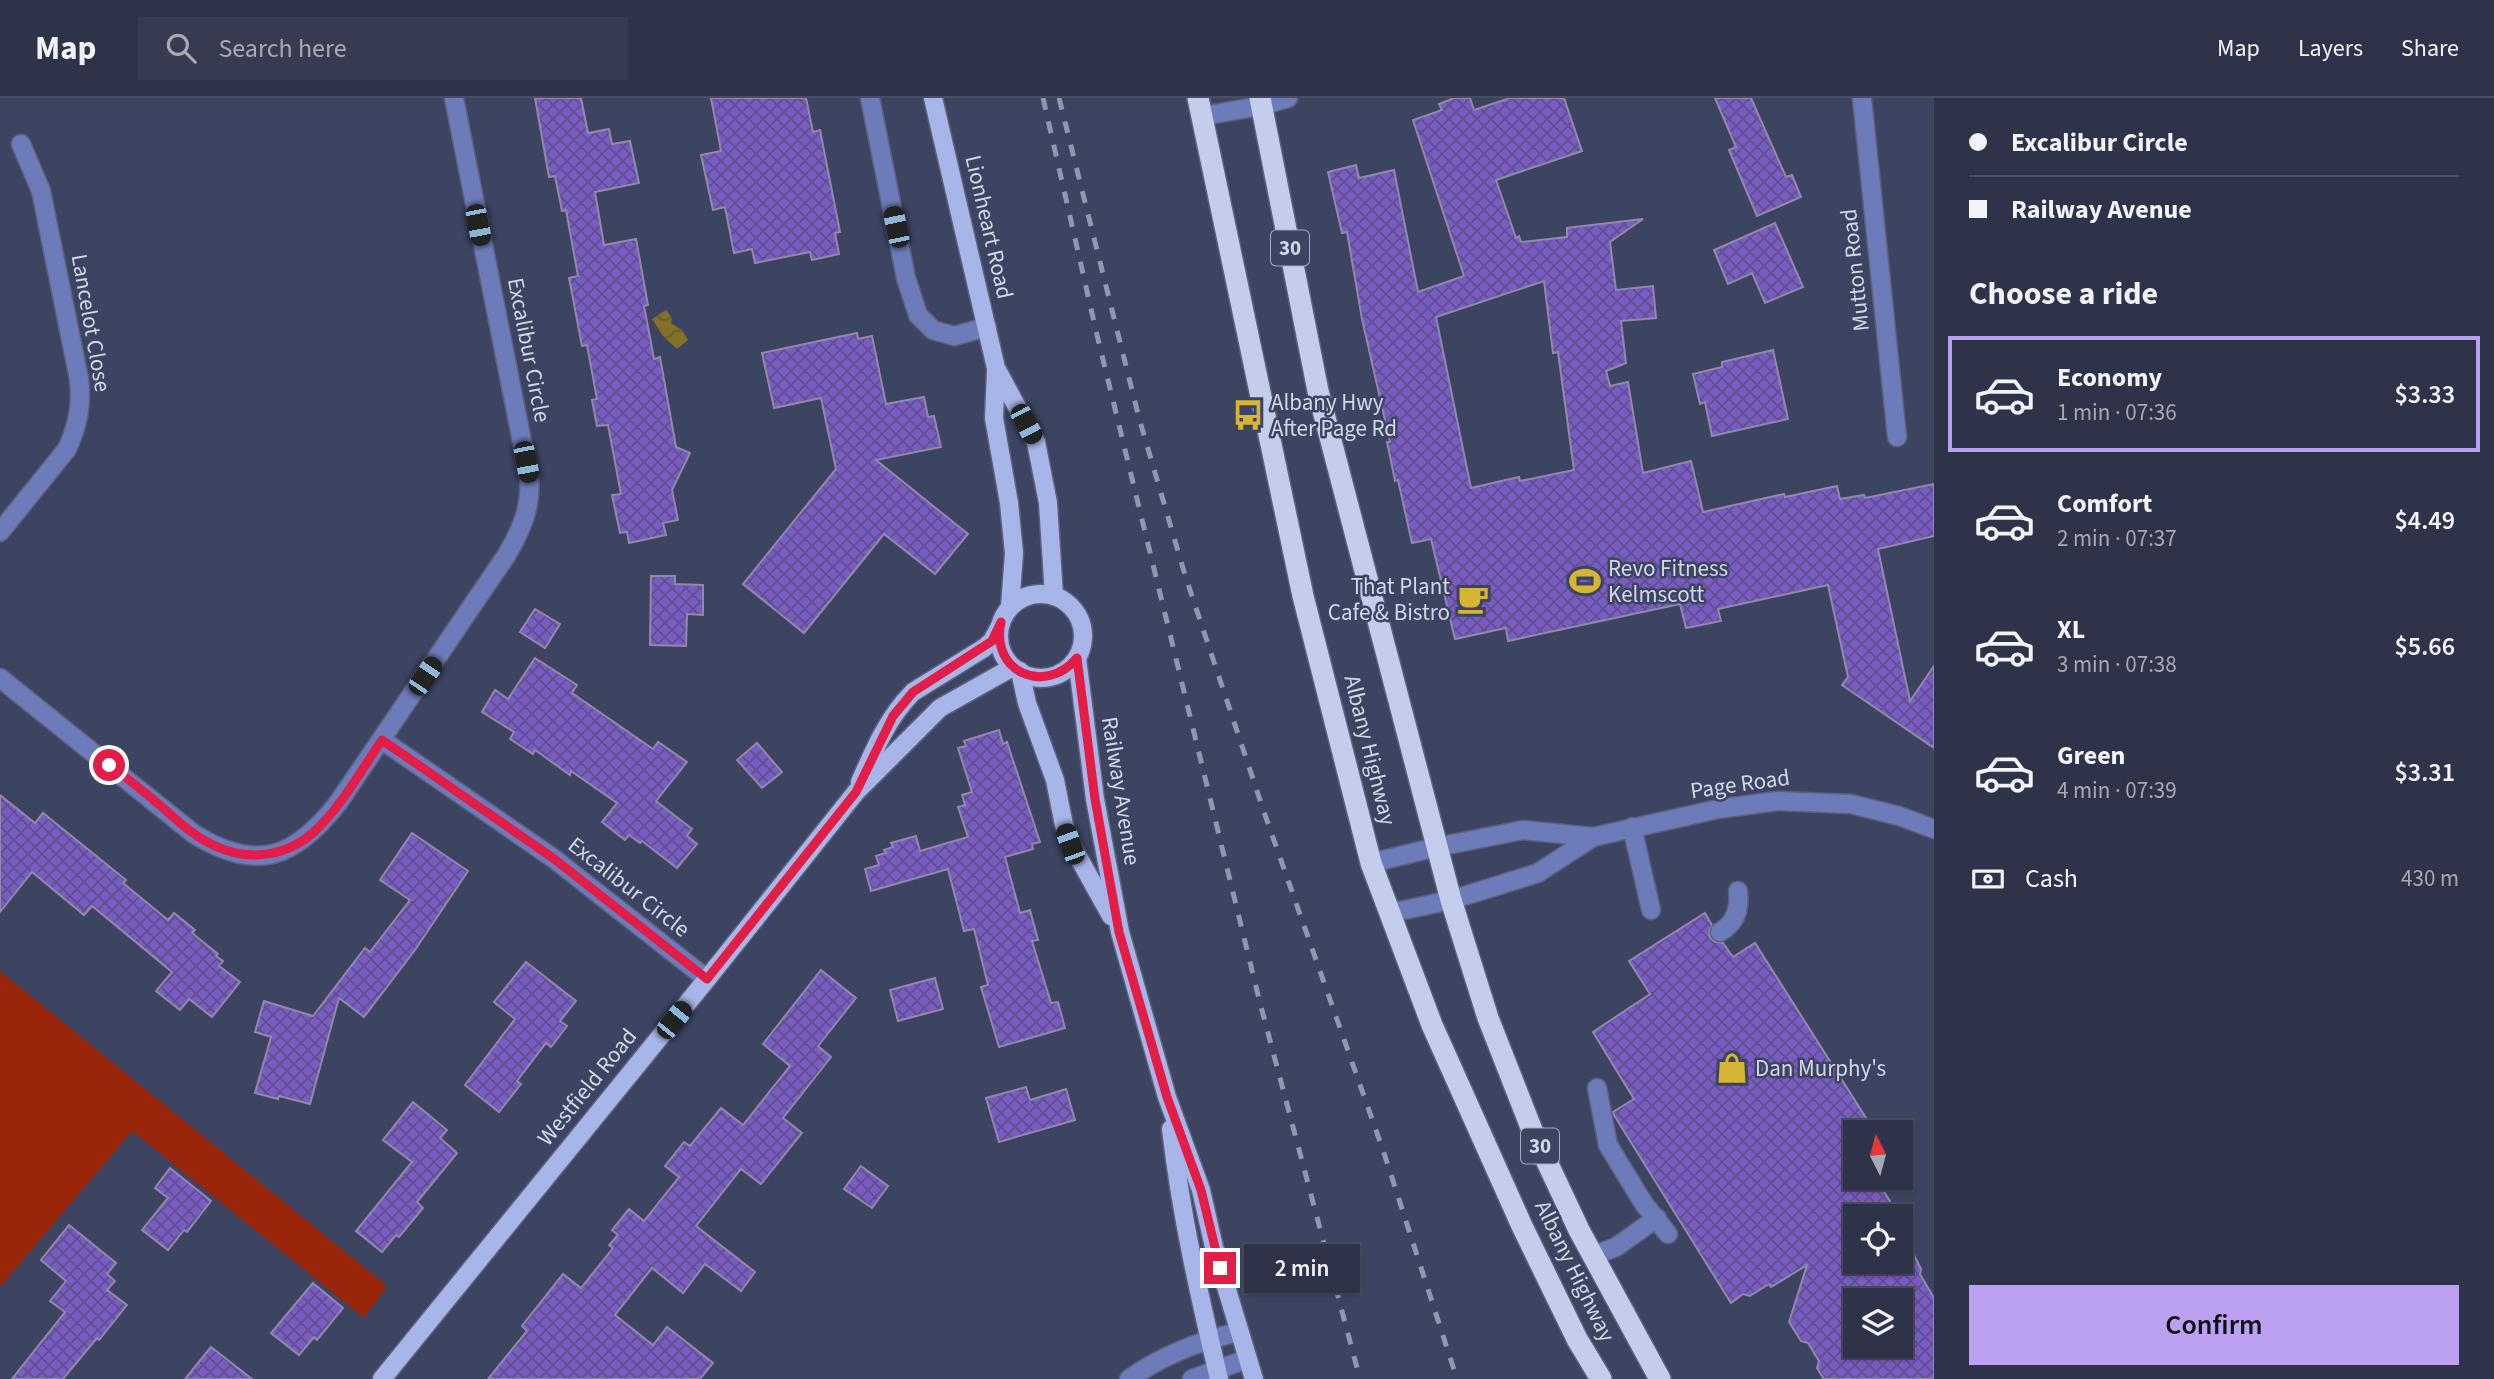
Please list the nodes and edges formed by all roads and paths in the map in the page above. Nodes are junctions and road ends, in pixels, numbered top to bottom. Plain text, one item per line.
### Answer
1 (453, 98) edge
2 (870, 98) edge
3 (933, 98) edge
4 (1288, 98) edge
5 (1862, 98) edge
6 (1261, 102) edge
7 (1200, 107) edge
8 (21, 144) dead end
9 (987, 327) junction
10 (996, 368) junction
11 (1897, 436) dead end
12 (0, 532) edge
13 (1054, 596) junction
14 (1006, 615) junction
15 (1077, 658) junction
16 (1016, 669) junction
17 (0, 678) edge
18 (382, 740) junction
19 (856, 792) junction
20 (1632, 827) junction
21 (1934, 830) edge
22 (1593, 837) junction
23 (1437, 846) junction
24 (1371, 863) junction
25 (1738, 891) dead end
26 (1451, 900) junction
27 (1651, 910) dead end
28 (1390, 913) junction
29 (1119, 932) junction
30 (1720, 932) dead end
31 (707, 979) junction
32 (1597, 1088) dead end
33 (1167, 1097) junction
34 (1657, 1218) junction
35 (1668, 1234) dead end
36 (1593, 1256) junction
37 (1239, 1332) junction
38 (1209, 1339) junction
39 (1247, 1359) junction
40 (1218, 1375) edge
41 (382, 1379) edge
42 (1129, 1379) edge
43 (1192, 1379) edge
44 (1254, 1379) edge
45 (1601, 1379) edge
46 (1660, 1379) edge

1 - 18 street, Excalibur Circle
2 - 9 street
3 - 9 main road, Lionheart Road
4 - 6 street
5 - 11 street, Mutton Road
6 - 7 street
6 - 23 highway, Albany Highway / 30
7 - 24 highway, Albany Highway / 30
8 - 12 street, Lancelot Close
9 - 10 main road, Lionheart Road
10 - 13 main road, Lionheart Road
10 - 14 main road, Lionheart Road
13 - 14 main road
13 - 15 main road
14 - 16 main road
14 - 19 main road, Westfield Road
15 - 16 main road
15 - 29 main road, Railway Avenue
16 - 19 main road, Westfield Road
16 - 29 main road, Railway Avenue
17 - 18 street, Excalibur Circle
18 - 31 street, Excalibur Circle
19 - 31 main road, Westfield Road
20 - 21 street, Page Road
20 - 22 street, Page Road
20 - 27 street
22 - 23 street, Page Road
22 - 26 street, Page Road
23 - 24 street, Page Road
23 - 26 highway, Albany Highway / 30
24 - 28 highway, Albany Highway / 30
25 - 30 street
26 - 28 street, Page Road
26 - 36 highway, Albany Highway / 30
28 - 45 highway, Albany Highway / 30
29 - 33 main road, Railway Avenue
31 - 41 main road, Westfield Road
32 - 34 street
33 - 37 main road, Railway Avenue
33 - 38 main road, Railway Avenue
34 - 35 street
34 - 36 street
36 - 46 highway, Albany Highway / 30
37 - 38 street
37 - 39 main road, Railway Avenue
38 - 40 main road, Railway Avenue
38 - 42 street
39 - 40 street
39 - 44 main road, Railway Avenue
40 - 43 street

